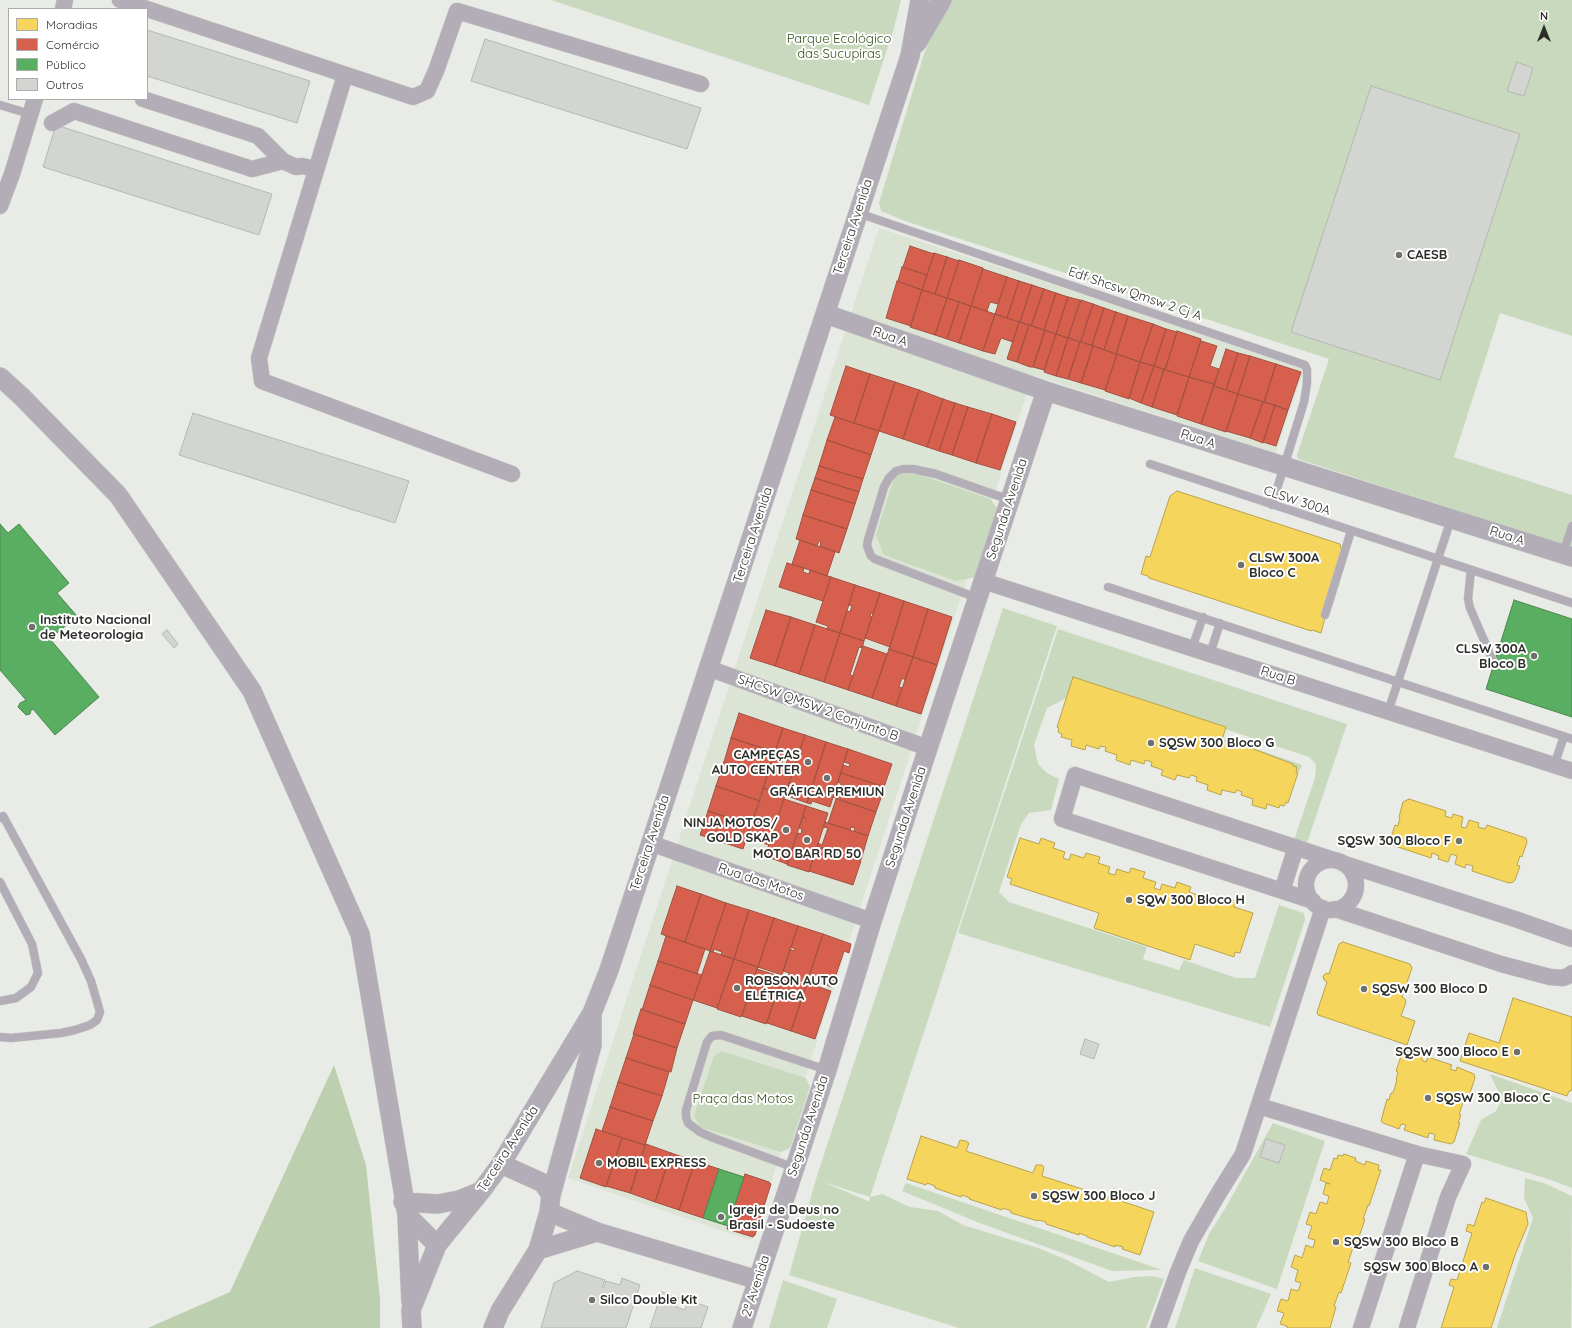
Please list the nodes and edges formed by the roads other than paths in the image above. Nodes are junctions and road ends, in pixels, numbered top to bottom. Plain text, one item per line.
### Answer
1 (120, 0) edge
2 (920, 0) edge
3 (942, 0) edge
4 (144, 8) edge
5 (148, 9) edge
6 (910, 56) junction
7 (345, 75) junction
8 (701, 84) dead end
9 (35, 100) edge
10 (146, 100) edge
11 (0, 105) edge
12 (30, 114) junction
13 (52, 122) dead end
14 (283, 161) junction
15 (316, 169) junction
16 (0, 206) edge
17 (858, 212) junction
18 (826, 314) junction
19 (0, 377) edge
20 (1046, 391) junction
21 (1150, 464) dead end
22 (1284, 467) junction
23 (512, 474) dead end
24 (1010, 500) junction
25 (1272, 505) junction
26 (1451, 518) junction
27 (1572, 526) edge
28 (1351, 531) junction
29 (1568, 556) edge
30 (1438, 560) junction
31 (1471, 570) junction
32 (983, 581) junction
33 (1108, 587) dead end
34 (977, 598) junction
35 (1572, 603) edge
36 (1325, 615) dead end
37 (1203, 617) junction
38 (1220, 623) junction
39 (1192, 648) junction
40 (1210, 654) junction
41 (1494, 663) dead end
42 (708, 668) junction
43 (1398, 681) junction
44 (1388, 712) junction
45 (1568, 737) edge
46 (928, 748) junction
47 (1554, 766) junction
48 (1572, 772) edge
49 (1, 817) edge
50 (650, 843) junction
51 (1296, 847) junction
52 (1339, 862) junction
53 (0, 882) edge
54 (1282, 891) junction
55 (1323, 906) junction
56 (872, 922) junction
57 (1572, 939) edge
58 (1572, 973) edge
59 (0, 1001) edge
60 (592, 1013) junction
61 (0, 1037) edge
62 (827, 1070) junction
63 (1259, 1106) junction
64 (1417, 1154) junction
65 (501, 1164) junction
66 (795, 1168) junction
67 (482, 1190) junction
68 (550, 1203) junction
69 (405, 1208) junction
70 (597, 1232) junction
71 (770, 1244) joint
72 (437, 1245) junction
73 (538, 1250) junction
74 (758, 1280) junction
75 (1166, 1307) junction
76 (411, 1319) edge
77 (493, 1328) edge
78 (742, 1328) edge
79 (1158, 1328) edge
80 (1166, 1328) edge
81 (1361, 1328) edge
82 (1407, 1328) edge

1 - 4 street
2 - 6 street
3 - 6 street
5 - 7 street
6 - 17 street, Terceira Avenida
7 - 8 street
7 - 15 street
9 - 12 street
10 - 14 street
11 - 12 lane
12 - 16 street
13 - 14 street
14 - 15 street
15 - 23 street
17 - 18 street, Terceira Avenida
17 - 22 lane, Edf Shcsw Qmsw 2 Cj A
18 - 20 street, Rua A
18 - 42 street, Terceira Avenida
19 - 69 street
20 - 22 street, Rua A
20 - 24 street, Segunda Avenida
21 - 25 lane, CLSW 300A
22 - 25 lane
22 - 26 street, Rua A
24 - 32 street, Segunda Avenida
24 - 34 lane
25 - 28 lane, CLSW 300A
26 - 29 street, Rua A
26 - 30 lane
27 - 29 lane
28 - 30 lane, CLSW 300A
28 - 36 lane
30 - 31 lane, CLSW 300A
30 - 43 lane
31 - 35 lane, CLSW 300A
31 - 41 lane
32 - 34 street, Segunda Avenida
32 - 39 street, Rua B
33 - 37 lane
34 - 46 street, Segunda Avenida
37 - 38 lane
37 - 39 lane
38 - 40 lane
38 - 43 lane
39 - 40 street, Rua B
40 - 44 street, Rua B
42 - 46 street, SHCSW QMSW 2 Conjunto B
42 - 50 street, Terceira Avenida
43 - 44 lane
43 - 45 lane
44 - 47 street, Rua B
45 - 47 lane
46 - 56 street, Segunda Avenida
47 - 48 street, Rua B
49 - 61 lane
50 - 56 street, Rua das Motos
50 - 60 street, Terceira Avenida
51 - 52 street
51 - 54 street
51 - 54 street
52 - 55 street
52 - 55 street
52 - 57 street
53 - 59 lane
54 - 55 street
55 - 58 street
55 - 63 street
56 - 62 street, Segunda Avenida
60 - 65 street, Terceira Avenida
60 - 68 street, Terceira Avenida
62 - 66 street, Segunda Avenida
62 - 66 lane
63 - 64 street
63 - 75 street
64 - 81 street
64 - 82 street
65 - 67 street, Terceira Avenida
65 - 68 street
66 - 71 street, Segunda Avenida
67 - 69 street
67 - 72 street, Terceira Avenida
68 - 70 street
68 - 73 street, Terceira Avenida
69 - 72 street
69 - 76 street
70 - 73 street
70 - 74 street
71 - 74 street, 2ª Avenida
72 - 76 street, Terceira Avenida
73 - 77 street, Terceira Avenida
74 - 78 street, 2ª Avenida
75 - 79 street
75 - 80 street

